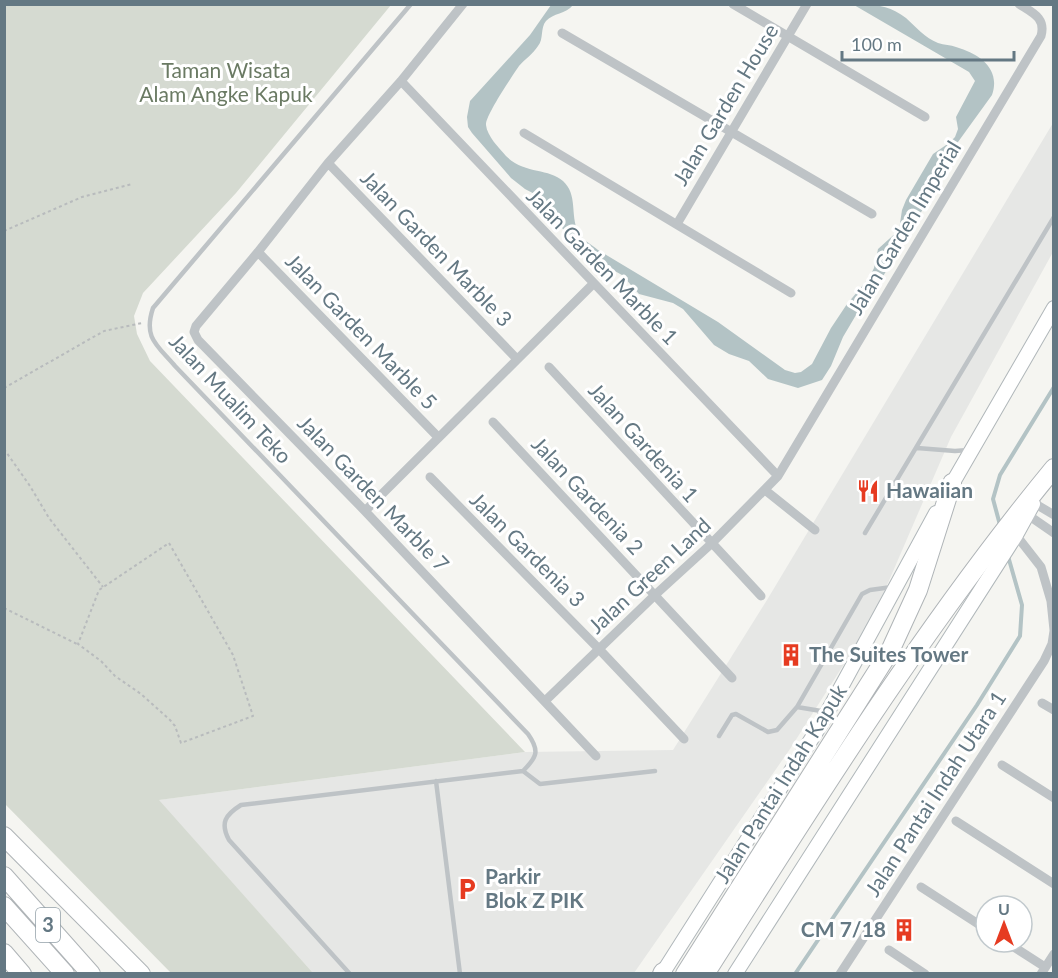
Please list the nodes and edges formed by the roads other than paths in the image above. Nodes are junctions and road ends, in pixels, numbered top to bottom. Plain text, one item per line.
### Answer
1 (411, 4) edge
2 (463, 4) edge
3 (733, 4) edge
4 (807, 4) edge
5 (1019, 4) edge
6 (562, 33) dead end
7 (788, 37) junction
8 (401, 81) junction
9 (925, 117) dead end
10 (524, 133) dead end
11 (730, 133) junction
12 (328, 163) junction
13 (872, 214) dead end
14 (1053, 217) edge
15 (676, 224) junction
16 (258, 252) junction
17 (593, 284) junction
18 (791, 293) dead end
19 (1053, 308) edge
20 (517, 359) junction
21 (549, 367) dead end
22 (493, 422) dead end
23 (438, 437) junction
24 (917, 448) junction
25 (970, 450) junction
26 (1052, 475) edge
27 (778, 476) junction
28 (430, 477) dead end
29 (952, 483) junction
30 (765, 490) junction
31 (364, 511) junction
32 (1025, 511) junction
33 (1053, 515) edge
34 (815, 530) dead end
35 (865, 533) dead end
36 (1053, 533) edge
37 (1008, 538) junction
38 (711, 544) junction
39 (898, 587) junction
40 (655, 595) junction
41 (761, 596) dead end
42 (1053, 630) edge
43 (598, 648) junction
44 (732, 678) dead end
45 (545, 701) junction
46 (1042, 703) dead end
47 (797, 707) junction
48 (1053, 710) edge
49 (828, 712) junction
50 (719, 736) dead end
51 (684, 739) dead end
52 (596, 756) dead end
53 (1002, 765) dead end
54 (523, 771) junction
55 (655, 771) dead end
56 (436, 781) junction
57 (1053, 798) edge
58 (956, 820) dead end
59 (4, 836) edge
60 (4, 876) edge
61 (1053, 884) edge
62 (921, 887) dead end
63 (4, 906) edge
64 (974, 921) edge
65 (889, 950) dead end
66 (4, 954) edge
67 (1022, 954) edge
68 (1053, 954) edge
69 (1043, 970) edge
70 (139, 971) edge
71 (686, 972) edge
72 (662, 973) edge
73 (22, 974) edge
74 (65, 974) edge
75 (91, 974) edge
76 (350, 974) edge
77 (460, 974) edge
78 (705, 974) edge
79 (735, 974) edge
80 (840, 974) edge
81 (925, 974) edge

1 - 54 lane, Jalan Mualim Teko
2 - 8 street
3 - 7 street
4 - 7 street, Jalan Garden House
5 - 27 street, Jalan Garden Imperial
6 - 11 street
7 - 9 street
7 - 11 street, Jalan Garden House
8 - 12 street
8 - 17 street, Jalan Garden Marble 1
10 - 15 street
11 - 13 street
11 - 15 street, Jalan Garden House
12 - 16 street
12 - 20 street, Jalan Garden Marble 3
14 - 24 lane
15 - 18 street
16 - 23 street, Jalan Garden Marble 5
16 - 31 street, Jalan Garden Marble 7
17 - 20 street
17 - 27 street, Jalan Garden Marble 1
19 - 25 main road, Jalan Pantai Indah Kapuk
20 - 23 street
21 - 38 street, Jalan Gardenia 1
22 - 40 street, Jalan Gardenia 2
23 - 31 street
24 - 25 lane
24 - 35 lane
25 - 29 main road, Jalan Pantai Indah Kapuk
26 - 32 highway
27 - 30 street, Jalan Green Land
28 - 43 street, Jalan Gardenia 3
29 - 39 main road, Jalan Pantai Indah Kapuk
29 - 71 highway
30 - 34 street
30 - 38 street, Jalan Green Land
31 - 45 street, Jalan Garden Marble 7
32 - 33 street
32 - 36 street
32 - 37 highway
37 - 42 street, Jalan Pantai Indah Utara 1
37 - 78 highway
37 - 79 main road
38 - 40 street, Jalan Green Land
38 - 41 street, Jalan Gardenia 1
39 - 47 lane
39 - 49 main road, Jalan Pantai Indah Kapuk
40 - 43 street, Jalan Green Land
40 - 44 street, Jalan Gardenia 2
42 - 80 street, Jalan Pantai Indah Utara 1
43 - 45 street, Jalan Green Land
43 - 51 street, Jalan Gardenia 3
45 - 52 street, Jalan Garden Marble 7
46 - 48 street
47 - 49 lane
47 - 50 lane
49 - 72 main road, Jalan Pantai Indah Kapuk
53 - 57 street
54 - 55 lane
54 - 56 lane
56 - 76 lane
56 - 77 lane
58 - 61 street
59 - 70 highway, 3
60 - 75 highway, 3
62 - 64 street
63 - 74 highway, 3
65 - 81 street
66 - 73 highway, 3
67 - 69 street
68 - 69 street

